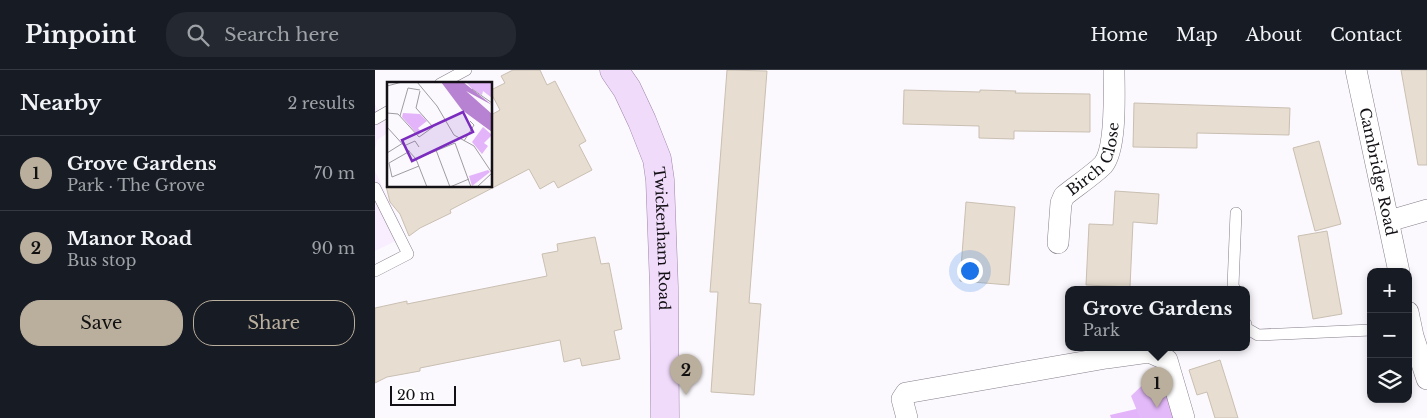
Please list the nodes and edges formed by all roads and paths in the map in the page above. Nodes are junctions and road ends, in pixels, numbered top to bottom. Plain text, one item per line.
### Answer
1 (466, 70) edge
2 (613, 70) edge
3 (1114, 70) edge
4 (1356, 70) edge
5 (444, 82) edge
6 (375, 188) edge
7 (1427, 210) edge
8 (1236, 213) dead end
9 (1389, 221) junction
10 (1058, 243) dead end
11 (1398, 268) edge
12 (375, 271) edge
13 (1233, 286) edge
14 (1250, 330) edge
15 (1367, 330) edge
16 (1412, 331) edge
17 (1427, 379) edge
18 (665, 418) edge
19 (907, 418) edge
20 (1184, 418) edge

1 - 5 lane
2 - 18 main road, Twickenham Road
3 - 10 street, Birch Close
4 - 9 street, Cambridge Road
6 - 12 lane
7 - 9 street
8 - 13 lane
9 - 11 street, Cambridge Road
14 - 15 lane
16 - 17 street
19 - 20 street

